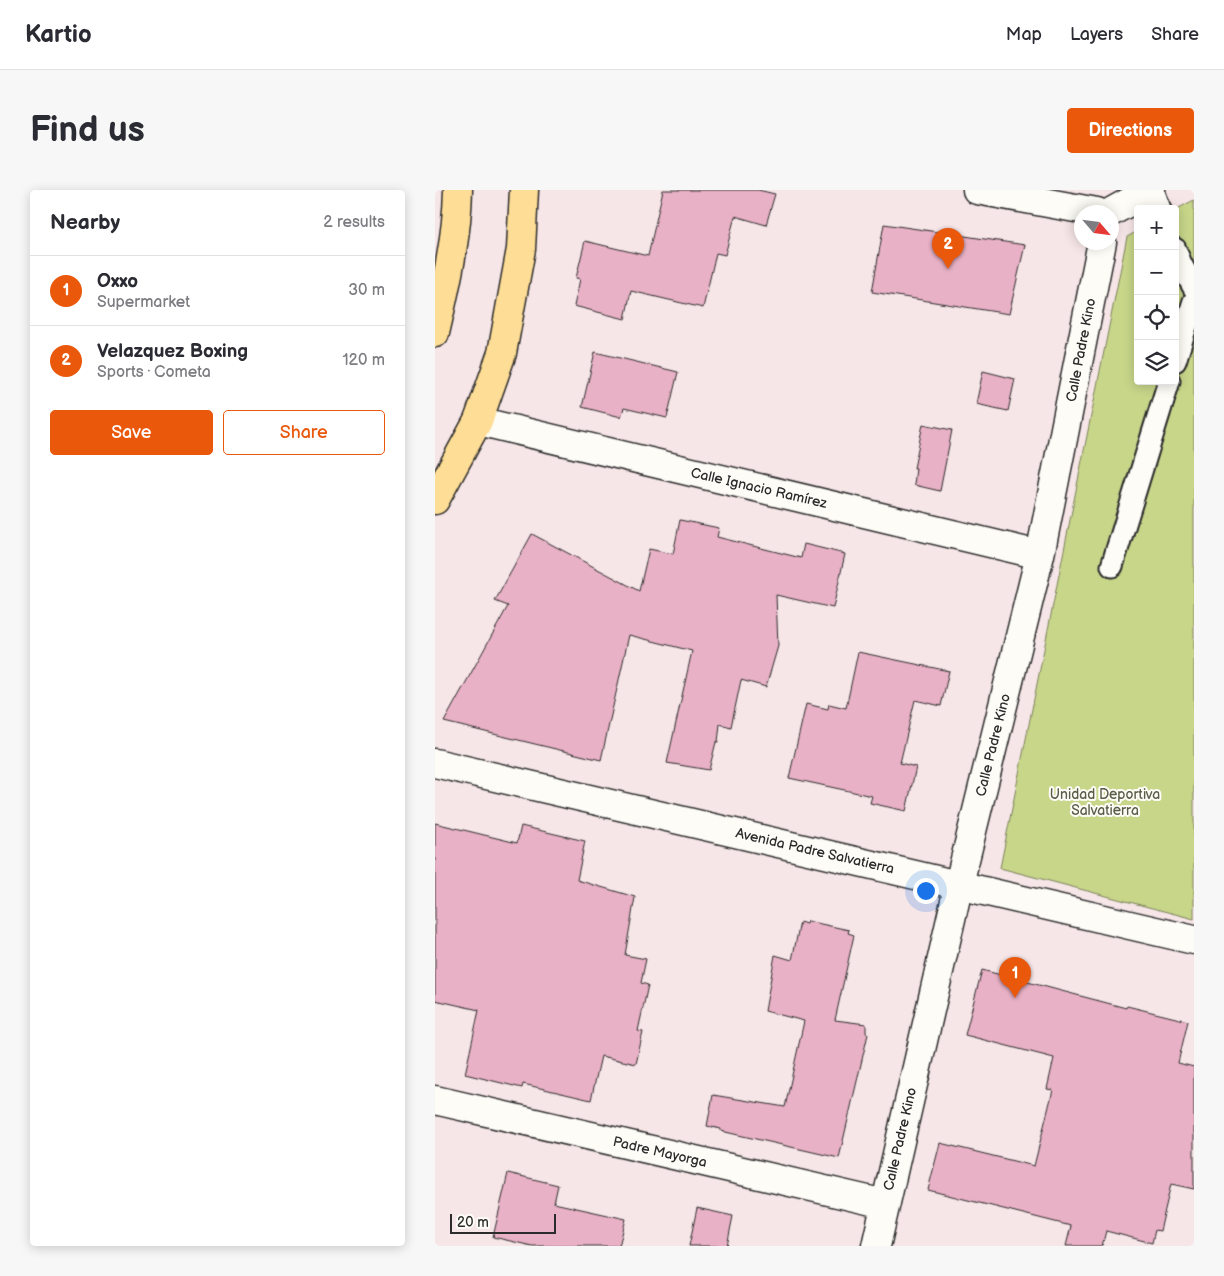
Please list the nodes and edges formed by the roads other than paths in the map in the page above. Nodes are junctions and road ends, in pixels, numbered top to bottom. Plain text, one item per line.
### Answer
1 (458, 190) edge
2 (524, 190) edge
3 (977, 190) edge
4 (1113, 190) edge
5 (1152, 190) edge
6 (1110, 205) edge
7 (1158, 205) edge
8 (1119, 207) edge
9 (1074, 208) edge
10 (1100, 250) edge
11 (1175, 250) edge
12 (1194, 288) edge
13 (1194, 301) edge
14 (435, 333) edge
15 (1179, 348) edge
16 (1168, 385) edge
17 (479, 421) junction
18 (435, 500) edge
19 (1040, 555) junction
20 (1112, 566) dead end
21 (435, 763) edge
22 (959, 884) junction
23 (1194, 940) edge
24 (435, 1100) edge
25 (885, 1204) junction
26 (876, 1246) edge

1 - 14 main road
2 - 17 main road
3 - 9 street
4 - 6 street
5 - 7 lane
5 - 8 street
10 - 19 street, Calle Padre Kino
11 - 12 lane
13 - 15 lane
16 - 20 lane
17 - 18 main road
17 - 19 street, Calle Ignacio Ramírez
19 - 22 street, Calle Padre Kino
21 - 22 street, Avenida Padre Salvatierra
22 - 23 street, Avenida Padre Salvatierra
22 - 25 street, Calle Padre Kino
24 - 25 street, Padre Mayorga
25 - 26 street, Calle Padre Kino

